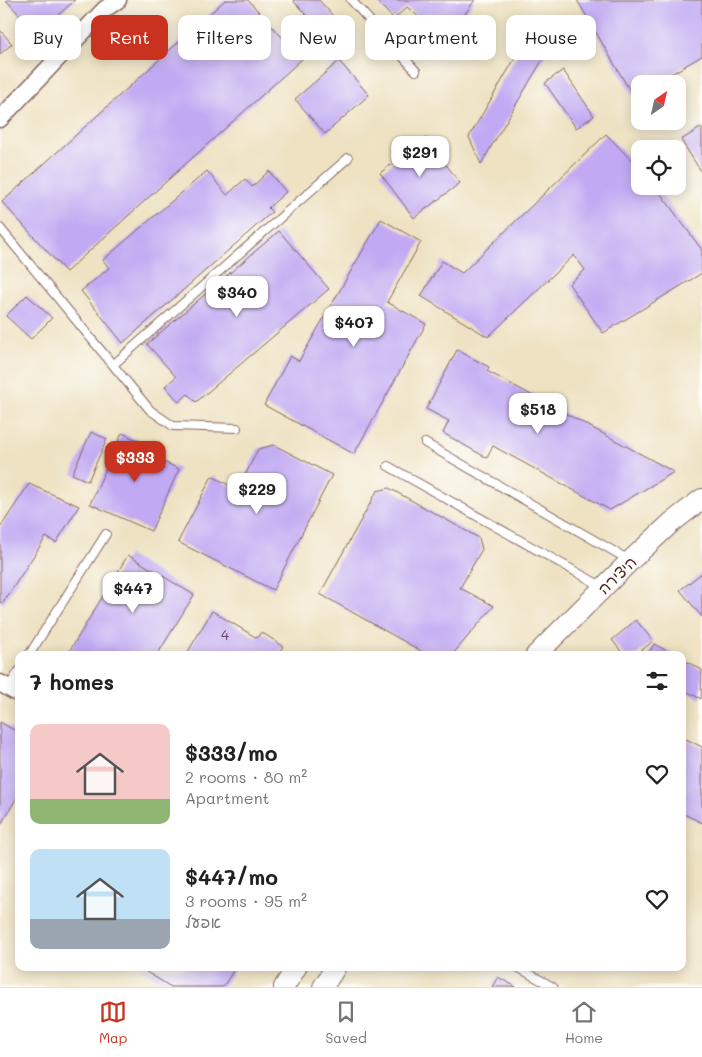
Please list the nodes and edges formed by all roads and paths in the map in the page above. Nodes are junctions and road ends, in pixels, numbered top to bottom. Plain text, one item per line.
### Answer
1 (118, 0) edge
2 (351, 0) edge
3 (416, 71) dead end
4 (0, 119) edge
5 (348, 158) dead end
6 (0, 228) edge
7 (112, 365) junction
8 (238, 428) dead end
9 (425, 443) dead end
10 (388, 466) dead end
11 (702, 500) edge
12 (106, 534) dead end
13 (630, 561) junction
14 (604, 587) junction
15 (32, 651) edge
16 (540, 651) edge
17 (294, 971) edge
18 (333, 971) edge
19 (524, 971) edge
20 (284, 987) edge
21 (323, 987) edge
22 (553, 987) edge

1 - 4 street
2 - 3 lane
5 - 7 lane
6 - 7 lane
7 - 8 lane
9 - 13 lane
10 - 14 lane
11 - 13 street, היצירה
12 - 15 lane
13 - 14 street, היצירה
14 - 16 street, היצירה
17 - 20 street
18 - 21 street
19 - 22 lane

